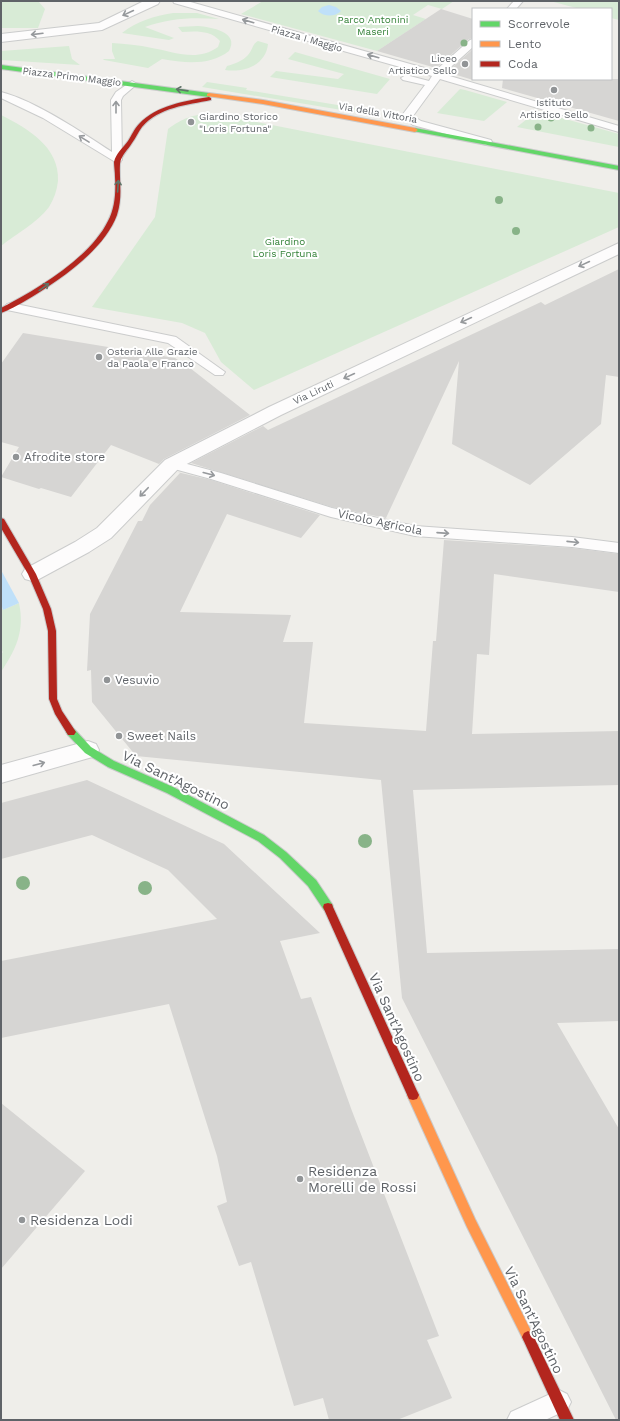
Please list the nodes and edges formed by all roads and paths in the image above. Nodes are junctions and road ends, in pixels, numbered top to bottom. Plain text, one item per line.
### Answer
1 (154, 1) edge
2 (177, 1) edge
3 (520, 1) edge
4 (512, 8) edge
5 (1, 38) edge
6 (472, 43) edge
7 (1, 67) edge
8 (437, 75) junction
9 (406, 78) dead end
10 (132, 84) junction
11 (431, 84) junction
12 (1, 95) edge
13 (234, 98) junction
14 (619, 129) edge
15 (502, 146) junction
16 (117, 160) junction
17 (619, 168) edge
18 (619, 248) edge
19 (4, 311) edge
20 (219, 372) dead end
21 (172, 464) junction
22 (1, 521) edge
23 (619, 548) edge
24 (32, 574) junction
25 (88, 750) junction
26 (1, 774) edge
27 (563, 1411) edge
28 (519, 1420) edge

1 -> 5 street
8 -> 2 lane, Piazza I Maggio
3 - 4 lane
6 - 8 lane
7 - 10 street, Piazza Primo Maggio
8 - 11 lane
8 - 14 lane, Piazza I Maggio
9 - 11 lane
13 -> 10 street, Via della Vittoria
16 -> 10 lane, Piazza Primo Maggio
11 - 15 lane
16 -> 12 lane
13 - 15 street, Via della Vittoria
13 - 16 street
15 - 17 street, Via della Vittoria
19 -> 16 street, Piazza Primo Maggio
18 -> 21 street, Via Liruti
19 - 20 lane
21 -> 23 lane, Vicolo Agricola
21 -> 24 street, Via Liruti
22 - 24 street, Via Sant'Agostino
24 - 25 street, Via Sant'Agostino
26 -> 25 street
25 - 27 street, Via Sant'Agostino
27 - 28 lane

